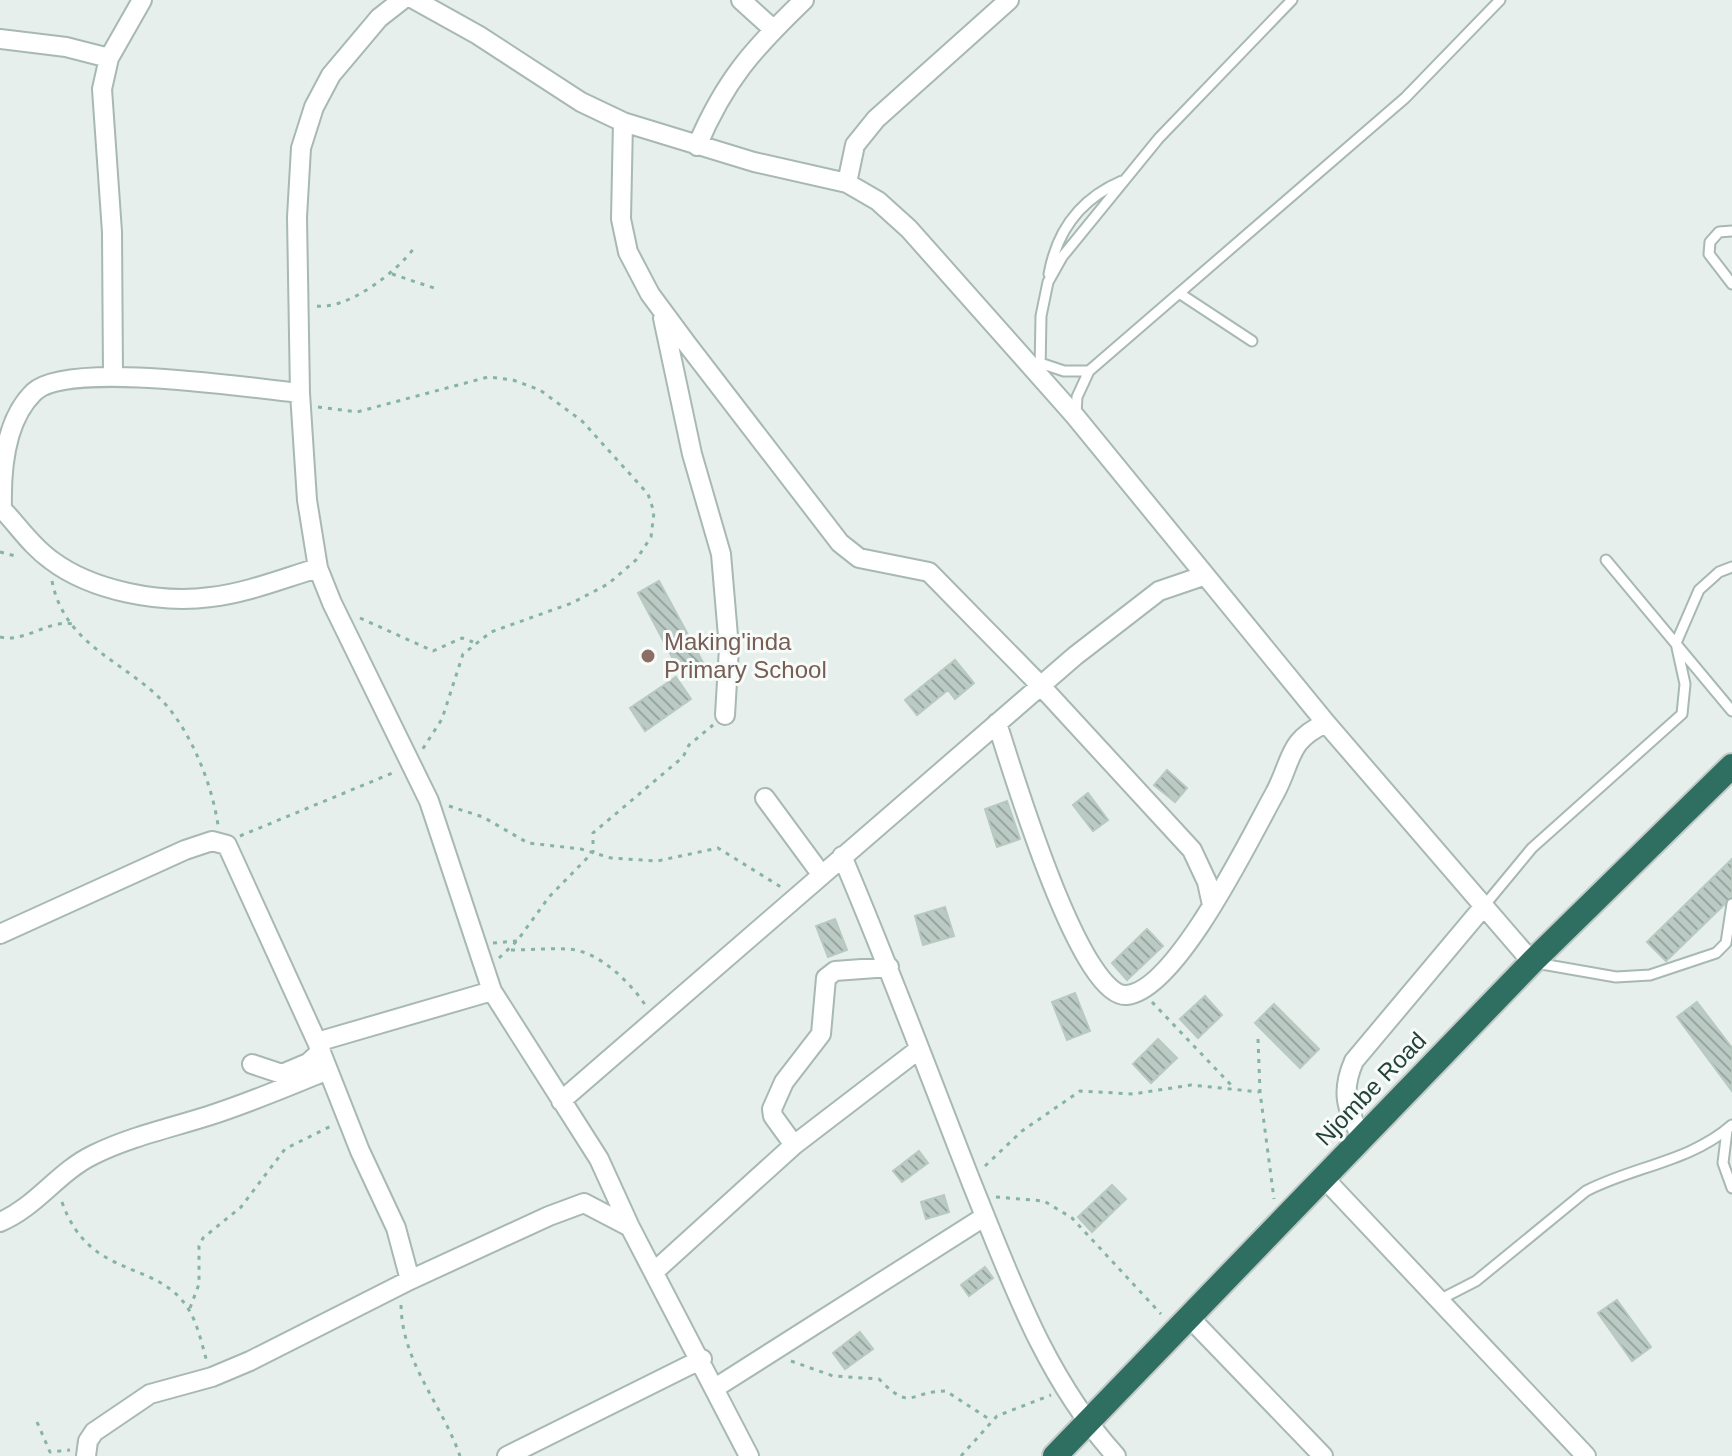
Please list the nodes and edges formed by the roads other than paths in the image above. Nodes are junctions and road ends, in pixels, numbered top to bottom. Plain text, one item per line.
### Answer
1 (142, 0) edge
2 (402, 0) edge
3 (415, 0) edge
4 (741, 0) edge
5 (804, 0) edge
6 (1009, 0) edge
7 (1292, 0) edge
8 (1500, 0) edge
9 (774, 30) junction
10 (0, 39) edge
11 (109, 58) junction
12 (623, 122) junction
13 (697, 146) junction
14 (1125, 180) junction
15 (847, 183) junction
16 (1732, 231) edge
17 (1048, 282) junction
18 (1732, 284) edge
19 (1179, 293) junction
20 (661, 309) junction
21 (1252, 341) dead end
22 (1040, 370) junction
23 (1089, 371) junction
24 (113, 376) junction
25 (300, 398) junction
26 (1075, 416) junction
27 (1, 508) edge
28 (1606, 560) dead end
29 (1732, 567) edge
30 (318, 568) junction
31 (1203, 576) junction
32 (1676, 643) junction
33 (1041, 686) junction
34 (1732, 711) edge
35 (725, 715) road end
36 (997, 723) junction
37 (1326, 723) junction
38 (1732, 766) edge
39 (765, 798) dead end
40 (842, 856) junction
41 (821, 874) junction
42 (1732, 904) edge
43 (1212, 905) junction
44 (1484, 906) junction
45 (1731, 928) edge
46 (0, 934) edge
47 (1532, 962) junction
48 (889, 967) junction
49 (492, 991) junction
50 (319, 1046) junction
51 (918, 1050) junction
52 (252, 1064) dead end
53 (328, 1070) junction
54 (561, 1101) junction
55 (1729, 1127) edge
56 (1362, 1139) junction
57 (794, 1145) junction
58 (1324, 1178) junction
59 (1732, 1188) edge
60 (984, 1217) junction
61 (0, 1222) edge
62 (630, 1227) junction
63 (655, 1271) junction
64 (410, 1280) junction
65 (1437, 1301) junction
66 (1183, 1325) junction
67 (702, 1359) junction
68 (715, 1388) junction
69 (1087, 1424) junction
70 (87, 1449) edge
71 (507, 1456) edge
72 (749, 1456) edge
73 (1055, 1456) edge
74 (1115, 1456) edge
75 (1323, 1456) edge
76 (1586, 1456) edge

1 - 11 street
2 - 25 street
3 - 12 street
4 - 9 street
5 - 9 street
6 - 15 street
7 - 14 lane
8 - 19 lane
9 - 13 street
10 - 11 street
11 - 24 street
12 - 13 street
12 - 20 street
13 - 15 street
14 - 17 lane
14 - 17 lane
15 - 22 street
16 - 18 lane
17 - 22 lane
19 - 21 lane
19 - 23 lane
20 - 33 street
20 - 35 street
22 - 23 lane
22 - 26 street
23 - 26 lane
24 - 25 street
24 - 27 street
25 - 30 street
26 - 31 street
27 - 30 street
28 - 32 lane
29 - 32 lane
30 - 49 street
31 - 33 street
31 - 37 street
32 - 34 lane
32 - 44 lane
33 - 36 street
33 - 43 street
36 - 40 street
36 - 43 street
37 - 43 street
37 - 44 street
38 - 47 highway, Njombe Road
39 - 41 street
40 - 41 street
40 - 48 street
41 - 54 street
42 - 45 lane
44 - 47 street
44 - 56 street
45 - 47 lane
46 - 50 street
47 - 56 highway, Njombe Road
48 - 51 street
48 - 57 street
49 - 50 street
49 - 54 street
50 - 52 street
50 - 53 street
51 - 57 street
51 - 60 street
53 - 61 street
53 - 64 street
54 - 62 street
55 - 59 lane
55 - 65 lane
56 - 58 highway, Njombe Road
57 - 63 street
58 - 65 street
58 - 66 highway, Njombe Road
60 - 68 street
60 - 69 street
62 - 63 street
62 - 64 street
63 - 67 street
64 - 70 street
65 - 76 street
66 - 69 highway, Njombe Road
66 - 75 street
67 - 68 street
67 - 71 street
68 - 72 street
69 - 73 highway, Njombe Road
69 - 74 street

